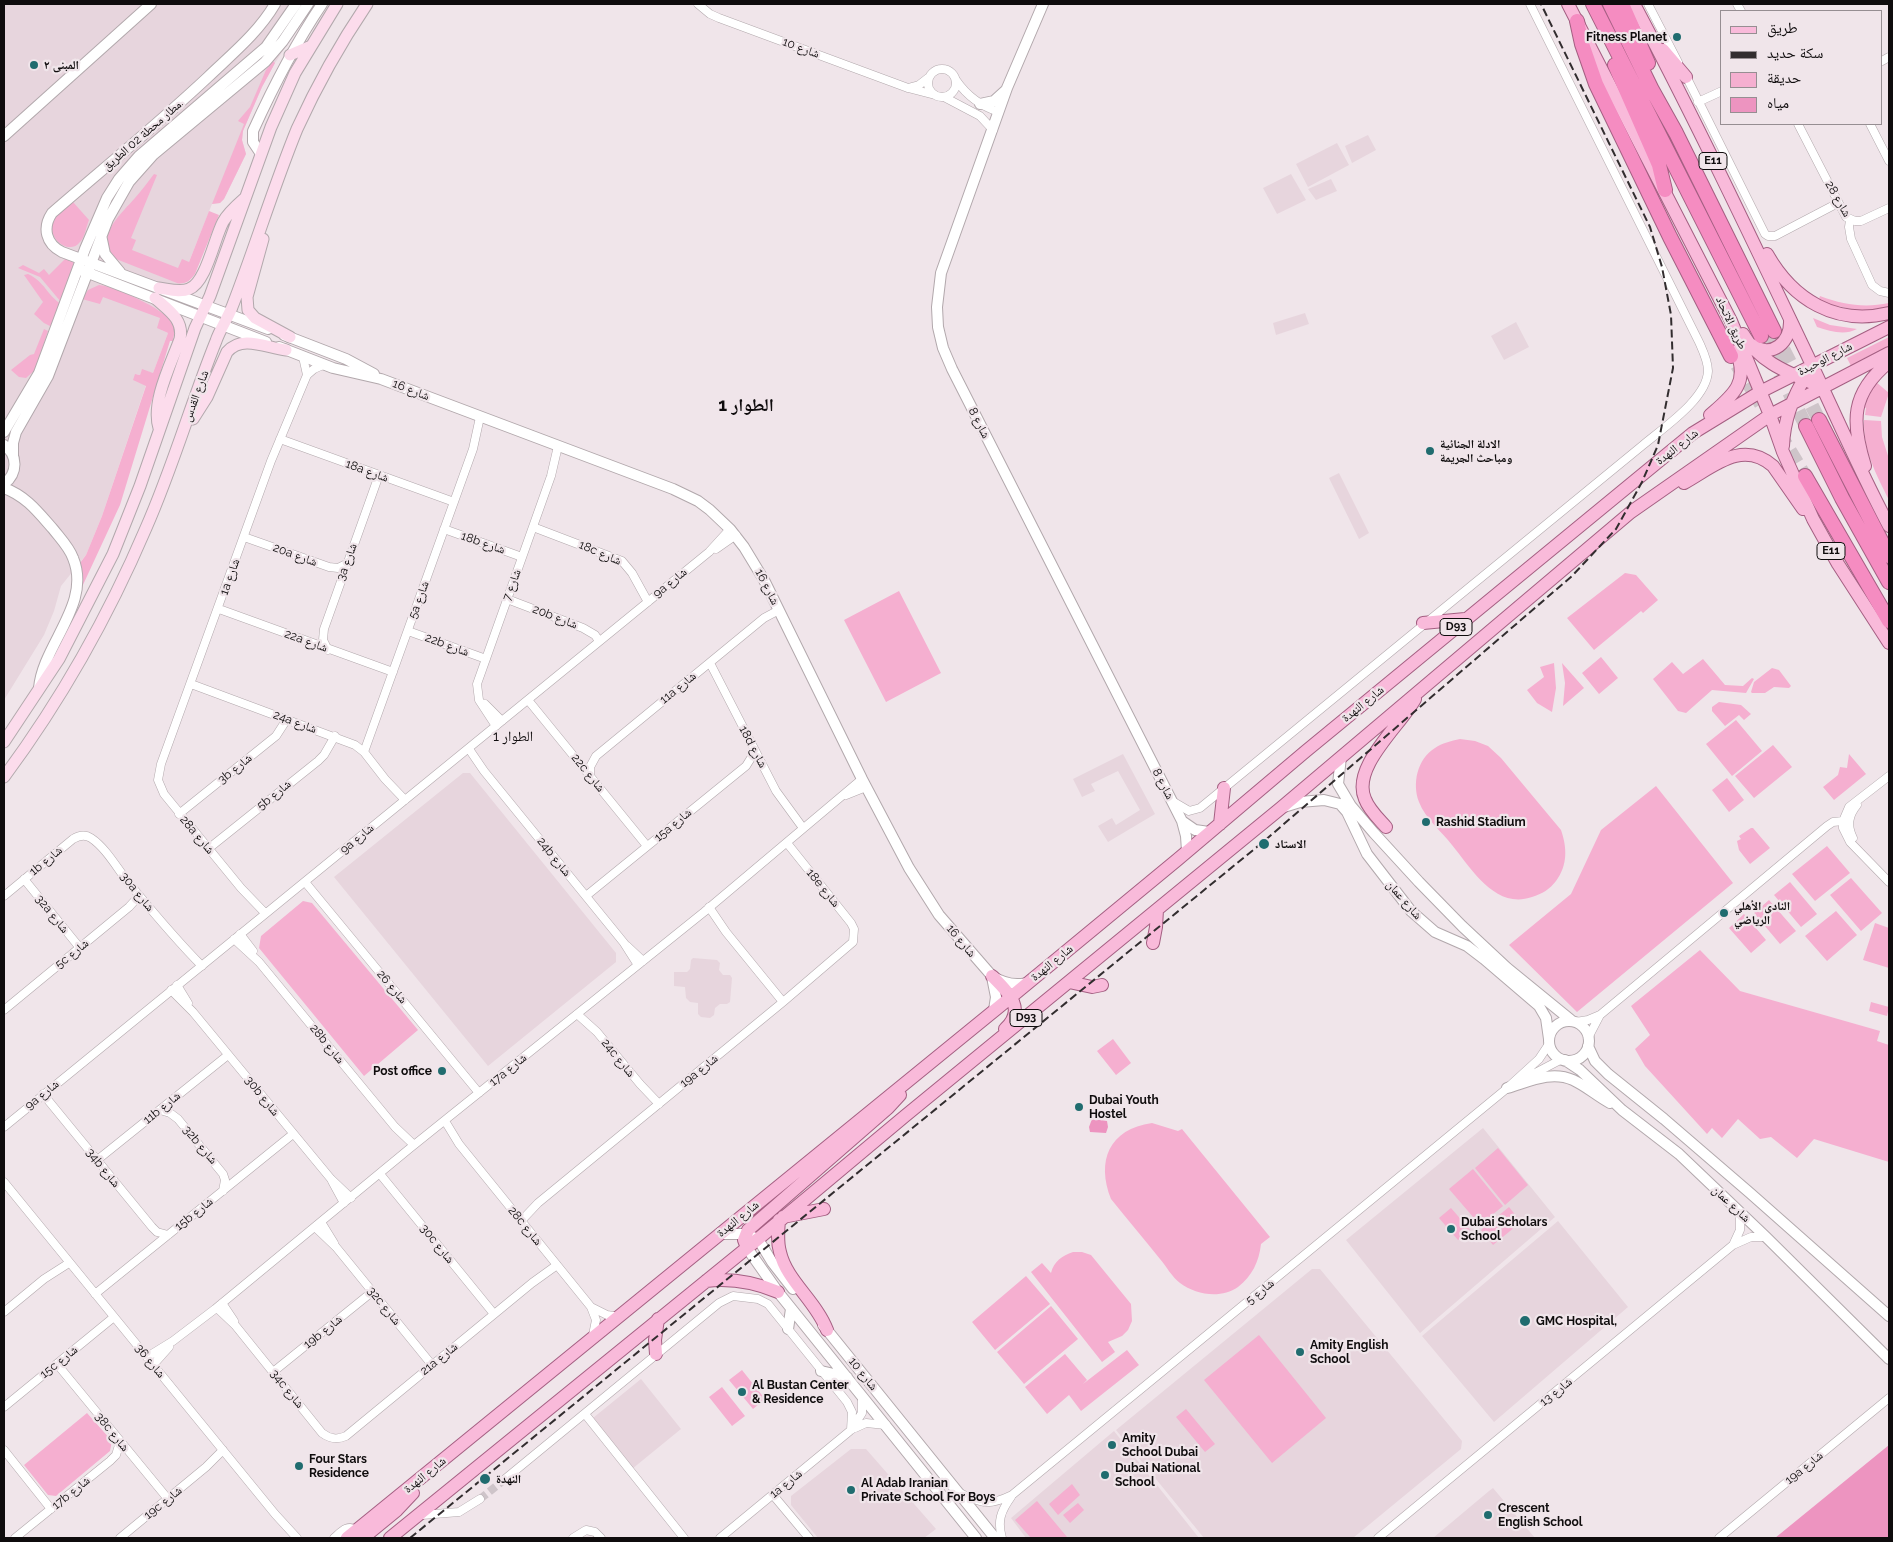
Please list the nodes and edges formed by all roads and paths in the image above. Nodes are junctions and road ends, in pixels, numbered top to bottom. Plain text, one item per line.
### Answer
1 (151, 4) edge
2 (275, 4) edge
3 (296, 4) edge
4 (308, 4) edge
5 (322, 4) edge
6 (337, 4) edge
7 (367, 4) edge
8 (698, 4) edge
9 (1043, 4) edge
10 (1530, 4) edge
11 (1568, 4) edge
12 (1593, 4) edge
13 (1610, 4) edge
14 (1622, 4) edge
15 (1634, 4) edge
16 (1648, 4) edge
17 (1577, 21) junction
18 (1605, 29) junction
19 (1652, 38) junction
20 (310, 46) junction
21 (290, 55) junction
22 (1686, 77) junction
23 (928, 78) junction
24 (956, 80) junction
25 (908, 88) junction
26 (1006, 90) junction
27 (1720, 92) edge
28 (935, 95) junction
29 (944, 97) junction
30 (1698, 102) junction
31 (980, 104) junction
32 (999, 112) junction
33 (1799, 125) edge
34 (1871, 125) edge
35 (993, 130) junction
36 (1676, 133) junction
37 (4, 136) edge
38 (261, 154) junction
39 (1889, 161) edge
40 (1724, 184) junction
41 (1665, 190) junction
42 (245, 198) junction
43 (1838, 203) junction
44 (1889, 208) edge
45 (266, 215) junction
46 (1850, 220) junction
47 (101, 234) junction
48 (85, 266) junction
49 (123, 274) junction
50 (108, 281) junction
51 (157, 293) junction
52 (1889, 293) edge
53 (80, 294) junction
54 (1720, 298) junction
55 (202, 311) junction
56 (1889, 313) edge
57 (229, 315) junction
58 (1790, 320) junction
59 (223, 326) junction
60 (1889, 327) edge
61 (290, 337) junction
62 (1748, 342) junction
63 (286, 350) junction
64 (1889, 353) edge
65 (1731, 356) tunnel mouth
66 (303, 357) junction
67 (1889, 362) edge
68 (324, 364) junction
69 (1812, 365) junction
70 (307, 375) junction
71 (1799, 377) junction
72 (381, 379) junction
73 (1822, 387) junction
74 (1760, 392) junction
75 (1792, 404) junction
76 (1770, 415) junction
77 (483, 418) junction
78 (160, 430) junction
79 (4, 432) edge
80 (1693, 433) junction
81 (182, 435) junction
82 (280, 439) junction
83 (4, 445) edge
84 (561, 447) junction
85 (1783, 452) junction
86 (13, 455) junction
87 (380, 475) junction
88 (1805, 476) tunnel mouth
89 (4, 484) edge
90 (4, 488) edge
91 (1658, 492) junction
92 (1874, 498) junction
93 (454, 502) junction
94 (1813, 519) junction
95 (1889, 526) edge
96 (533, 527) junction
97 (444, 529) junction
98 (733, 532) junction
99 (244, 537) junction
100 (1889, 556) edge
101 (522, 557) junction
102 (346, 564) junction
103 (1889, 582) edge
104 (507, 599) junction
105 (648, 602) junction
106 (1444, 607) junction
107 (219, 609) junction
108 (779, 610) junction
109 (1467, 618) junction
110 (1889, 620) edge
111 (1448, 622) junction
112 (1423, 623) junction
113 (408, 631) junction
114 (598, 641) junction
115 (1889, 643) edge
116 (328, 650) junction
117 (486, 659) junction
118 (710, 663) junction
119 (393, 672) junction
120 (191, 684) junction
121 (1420, 690) junction
122 (39, 692) junction
123 (528, 700) junction
124 (287, 719) junction
125 (499, 723) junction
126 (335, 736) junction
127 (4, 742) edge
128 (754, 750) junction
129 (467, 751) junction
130 (364, 752) junction
131 (1341, 757) junction
132 (590, 775) junction
133 (1889, 776) edge
134 (4, 777) edge
135 (158, 780) joint
136 (864, 783) junction
137 (1224, 788) junction
138 (1869, 792) junction
139 (1171, 800) junction
140 (402, 803) junction
141 (1281, 808) junction
142 (179, 814) junction
143 (1182, 821) junction
144 (1843, 821) junction
145 (1220, 824) junction
146 (803, 828) junction
147 (1386, 828) dead end
148 (1210, 832) junction
149 (92, 838) joint
150 (787, 842) junction
151 (647, 846) junction
152 (208, 849) junction
153 (1187, 851) junction
154 (1866, 856) junction
155 (24, 879) junction
156 (305, 882) junction
157 (1889, 882) edge
158 (4, 896) edge
159 (140, 896) junction
160 (586, 896) junction
161 (706, 910) junction
162 (1157, 910) junction
163 (263, 915) junction
164 (855, 935) joint
165 (237, 936) junction
166 (1153, 943) dead end
167 (80, 948) junction
168 (640, 963) junction
169 (199, 968) junction
170 (992, 976) junction
171 (1069, 982) junction
172 (1026, 983) junction
173 (1102, 985) dead end
174 (174, 988) junction
175 (1011, 997) junction
176 (783, 1002) junction
177 (4, 1010) edge
178 (994, 1010) junction
179 (580, 1011) junction
180 (1600, 1015) junction
181 (1574, 1022) junction
182 (1549, 1041) junction
183 (1588, 1042) junction
184 (228, 1055) junction
185 (1563, 1060) junction
186 (919, 1071) junction
187 (1507, 1088) junction
188 (479, 1093) junction
189 (43, 1094) junction
190 (657, 1106) junction
191 (160, 1110) junction
192 (1622, 1110) junction
193 (905, 1116) junction
194 (442, 1124) junction
195 (4, 1127) edge
196 (293, 1134) junction
197 (412, 1147) junction
198 (96, 1161) junction
199 (380, 1174) junction
200 (331, 1179) junction
201 (4, 1182) edge
202 (223, 1191) junction
203 (351, 1198) junction
204 (344, 1203) junction
205 (824, 1209) dead end
206 (1740, 1213) junction
207 (519, 1218) junction
208 (782, 1219) junction
209 (318, 1224) junction
210 (720, 1234) junction
211 (746, 1234) junction
212 (168, 1235) junction
213 (1766, 1237) junction
214 (761, 1243) junction
215 (1733, 1245) junction
216 (749, 1252) junction
217 (67, 1260) junction
218 (556, 1264) junction
219 (706, 1281) junction
220 (372, 1292) junction
221 (778, 1292) junction
222 (95, 1294) junction
223 (4, 1299) edge
224 (219, 1305) junction
225 (591, 1307) junction
226 (6, 1309) edge
227 (791, 1309) junction
228 (494, 1314) junction
229 (1889, 1316) edge
230 (114, 1317) junction
231 (619, 1317) junction
232 (658, 1319) junction
233 (788, 1329) junction
234 (827, 1330) junction
235 (590, 1339) junction
236 (173, 1341) junction
237 (656, 1354) junction
238 (147, 1357) junction
239 (1889, 1358) edge
240 (57, 1364) junction
241 (153, 1365) junction
242 (432, 1365) junction
243 (821, 1371) junction
244 (274, 1372) junction
245 (847, 1377) junction
246 (862, 1395) junction
247 (1889, 1398) edge
248 (4, 1407) edge
249 (585, 1414) junction
250 (886, 1425) junction
251 (851, 1430) junction
252 (346, 1436) joint
253 (120, 1442) junction
254 (4, 1450) edge
255 (225, 1453) junction
256 (505, 1480) tunnel mouth
257 (957, 1491) junction
258 (773, 1495) junction
259 (1012, 1495) junction
260 (168, 1499) junction
261 (480, 1499) tunnel mouth
262 (51, 1509) junction
263 (418, 1515) junction
264 (360, 1534) edge
265 (15, 1538) edge
266 (120, 1538) edge
267 (297, 1538) edge
268 (334, 1538) edge
269 (347, 1538) edge
270 (390, 1538) edge
271 (573, 1538) edge
272 (601, 1538) edge
273 (684, 1538) edge
274 (720, 1538) edge
275 (809, 1538) edge
276 (976, 1538) edge
277 (995, 1538) edge
278 (1002, 1538) edge
279 (1378, 1538) edge
280 (1719, 1538) edge

1 - 37 street
2 - 48 street, مطار محطة 02 الطريق.
3 - 48 street, مطار محطة 02 الطريق.
4 - 47 street, مطار محطة 02 الطريق.
5 - 21 street
6 - 20 main road, شارع القدس
7 - 45 main road, شارع القدس
8 - 25 street, شارع 10
9 - 26 street, شارع 8
10 - 106 street
11 - 17 main road, طريق الاتحاد / E11
12 - 18 highway, طريق الاتحاد / E11
13 - 36 highway, طريق الاتحاد / E11
14 - 36 highway
15 - 19 main road, E11
16 - 22 street
17 - 41 main road, طريق الاتحاد / E11
17 - 65 highway
18 - 36 highway, طريق الاتحاد / E11
18 - 41 highway
19 - 22 main road
19 - 40 main road, E11
20 - 21 main road
20 - 38 main road, شارع القدس
21 - 38 street
22 - 30 street
23 - 24 street
23 - 25 street
23 - 28 street
24 - 29 street
24 - 31 street
25 - 28 street, شارع 10
26 - 31 street
26 - 32 street, شارع 8
27 - 30 street
28 - 29 street
29 - 35 street
30 - 43 street
31 - 32 street
32 - 35 street, شارع 8
33 - 43 street, شارع 28
34 - 39 street
35 - 139 street, شارع 8
38 - 42 main road, شارع القدس
40 - 56 main road
40 - 58 main road, E11
41 - 54 main road, طريق الاتحاد / E11
42 - 51 main road
42 - 55 main road, شارع القدس
43 - 46 street, شارع 28
44 - 46 street
45 - 57 main road, شارع القدس
45 - 61 main road
46 - 52 street, شارع 28
47 - 48 street, مطار محطة 02 الطريق.
47 - 49 street
48 - 49 street, مطار محطة 02 الطريق.
48 - 50 street, مطار محطة 02 الطريق.
48 - 53 street, مطار محطة 02 الطريق.
48 - 79 street, مطار محطة 02 الطريق.
49 - 51 street, مطار محطة 02 الطريق.
50 - 51 street, مطار محطة 02 الطريق.
50 - 53 street
51 - 55 street, مطار محطة 02 الطريق.
51 - 78 main road
53 - 86 street, مطار محطة 02 الطريق.
54 - 62 main road
54 - 74 main road, طريق الاتحاد / E11
54 - 80 main road
55 - 57 street, شارع 16
55 - 59 street, شارع 16
55 - 78 main road, شارع القدس
57 - 59 main road, شارع القدس
57 - 61 street, شارع 16
58 - 62 main road
58 - 69 main road, E11
59 - 63 street, شارع 16
59 - 81 main road, شارع القدس
60 - 69 main road, شارع الوحيدة / D93
61 - 72 street, شارع 16
62 - 71 main road
63 - 66 street, شارع 16
63 - 81 main road
64 - 73 main road, شارع الوحيدة / D93
66 - 68 street, شارع 16
66 - 70 street
67 - 92 main road
68 - 70 street
68 - 72 street, شارع 16
69 - 71 main road, شارع الوحيدة / D93
69 - 73 main road, E11
70 - 82 street, 1a شارع
71 - 73 main road
71 - 74 main road, شارع الوحيدة / D93
71 - 75 main road
72 - 77 street, شارع 16
73 - 75 main road, شارع الوحيدة / D93
73 - 92 main road, E11
74 - 76 main road, طريق الاتحاد / E11
74 - 80 main road, شارع النهدة / D93
75 - 76 main road, شارع الوحيدة / D93
75 - 85 main road
76 - 85 main road, طريق الاتحاد / E11
76 - 91 main road, شارع النهدة / D93
77 - 84 street, شارع 16
77 - 93 street, 5a شارع
78 - 122 main road, شارع القدس
80 - 109 main road, شارع النهدة / D93
81 - 134 main road, شارع القدس
82 - 87 street, 18a شارع
82 - 99 street, 1a شارع
83 - 86 street
84 - 96 street, شارع 7
84 - 98 street, شارع 16
85 - 94 main road, طريق الاتحاد / E11
86 - 89 street, مطار محطة 02 الطريق.
87 - 93 street, 18a شارع
87 - 102 street, 3a شارع
88 - 110 highway
90 - 122 street
91 - 94 main road
91 - 121 main road, شارع النهدة / D93
92 - 95 main road, E11
93 - 97 street, 5a شارع
94 - 115 main road, طريق الاتحاد / E11
96 - 101 street, شارع 7
96 - 105 street, 18c شارع
97 - 101 street, 18b شارع
97 - 113 street, 5a شارع
98 - 105 street, 9a شارع
98 - 108 street, شارع 16
99 - 102 street, 20a شارع
99 - 107 street, 1a شارع
100 - 103 highway, E11
101 - 104 street, شارع 7
102 - 116 street, 3a شارع
104 - 114 street, 20b شارع
104 - 117 street, شارع 7
105 - 114 street, 9a شارع
106 - 111 street
106 - 112 street
107 - 116 street, 22a شارع
107 - 120 street, 1a شارع
108 - 118 street, 11a شارع
108 - 136 street, شارع 16
109 - 111 main road
109 - 145 main road, شارع النهدة / D93
111 - 112 main road
112 - 137 street
113 - 117 street, 22b شارع
113 - 119 street, 5a شارع
114 - 123 street, 9a شارع
116 - 119 street, 22a شارع
117 - 125 street, شارع 7
118 - 128 street, 18d شارع
118 - 132 street, 11a شارع
119 - 130 street, 5a شارع
120 - 124 street, 24a شارع
120 - 135 street, 1a شارع
121 - 131 main road, شارع النهدة / D93
121 - 147 main road
122 - 127 main road, شارع القدس
123 - 125 street, 9a شارع
123 - 132 street, 22c شارع
124 - 126 street, 24a شارع
124 - 142 street, 3b شارع
125 - 129 street, 9a شارع
126 - 130 street, 24a شارع
126 - 152 street, 5b شارع
128 - 146 street, 18d شارع
128 - 151 street, 15a شارع
129 - 140 street, 9a شارع
129 - 160 street, 24b شارع
130 - 140 street, 24a شارع
131 - 141 main road, شارع النهدة / D93
131 - 181 street, شارع عمان
132 - 151 street, 22c شارع
133 - 138 street
135 - 142 street, 28a شارع
136 - 146 street, 17a شارع
136 - 170 street, شارع 16
137 - 139 street
137 - 145 main road
138 - 144 street
138 - 154 street
139 - 143 street, شارع 8
140 - 156 street, 9a شارع
141 - 162 main road, شارع النهدة / D93
141 - 182 street, شارع عمان
142 - 152 street, 28a شارع
143 - 148 street
143 - 153 street, شارع 8
144 - 154 street
144 - 180 street
145 - 148 main road, شارع النهدة / D93
146 - 150 street, 17a شارع
148 - 153 main road, شارع النهدة / D93
149 - 155 street, 1b شارع
149 - 159 street, 30a شارع
150 - 161 street, 17a شارع
150 - 164 street, 18e شارع
151 - 160 street, 15a شارع
152 - 163 street, 28a شارع
153 - 172 main road, شارع النهدة / D93
154 - 157 street
155 - 158 street, 1b شارع
155 - 167 street, 32a شارع
156 - 163 street, 9a شارع
156 - 188 street, شارع 26
159 - 167 street, 5c شارع
159 - 169 street, 30a شارع
160 - 168 street, 24b شارع
161 - 168 street, 17a شارع
161 - 176 street
162 - 166 main road
162 - 171 main road, شارع النهدة / D93
163 - 165 street, 9a شارع
164 - 176 street, 19a شارع
165 - 169 street, 9a شارع
165 - 197 street, 28b شارع
167 - 177 street, 5c شارع
168 - 179 street, 17a شارع
169 - 174 street, 9a شارع
170 - 172 street
170 - 175 main road
170 - 178 street
171 - 173 main road
171 - 193 main road, شارع النهدة / D93
172 - 175 main road, شارع النهدة / D93
174 - 184 street, 30b شارع
174 - 189 street, 9a شارع
175 - 178 main road, شارع النهدة / D93
175 - 193 main road
176 - 190 street, 19a شارع
178 - 186 main road, شارع النهدة / D93
179 - 188 street, 17a شارع
179 - 190 street, 24c شارع
180 - 181 street
180 - 183 street
181 - 182 street
181 - 183 street
182 - 185 street
182 - 187 street, شارع 5
183 - 185 street
183 - 229 street, شارع عمان
184 - 191 street, 11b شارع
184 - 196 street, 30b شارع
185 - 187 street, شارع 5
185 - 192 street, شارع عمان
186 - 210 main road, شارع النهدة / D93
186 - 211 main road
187 - 192 street
187 - 259 street, شارع 5
188 - 194 street, 17a شارع
189 - 195 street, 9a شارع
189 - 198 street, 34b شارع
190 - 207 street, 19a شارع
191 - 198 street, 11b شارع
191 - 202 street, 32b شارع
192 - 206 street, شارع عمان
193 - 208 main road, شارع النهدة / D93
194 - 197 street, 17a شارع
194 - 207 street, 28c شارع
196 - 200 street, 30b شارع
196 - 202 street, 15b شارع
197 - 199 street, 17a شارع
198 - 212 street, 34b شارع
199 - 203 street, 17a شارع
199 - 228 street, 30c شارع
200 - 203 street, 30b شارع
200 - 204 street, 30b شارع
201 - 217 street, شارع 36
202 - 212 street, 15b شارع
203 - 204 street, 17a شارع
204 - 209 street, 17a شارع
205 - 208 main road
206 - 213 street, شارع عمان
206 - 215 street
207 - 218 street, 28c شارع
208 - 214 main road, شارع النهدة / D93
208 - 234 main road
209 - 220 street, 32c شارع
209 - 224 street, 17a شارع
210 - 211 street
210 - 231 main road, شارع النهدة / D93
211 - 214 street
211 - 216 main road
212 - 222 street, 15b شارع
213 - 215 street, شارع 13
213 - 239 street, شارع عمان
214 - 216 main road, شارع النهدة / D93
214 - 234 street, شارع 10
215 - 279 street, شارع 13
216 - 219 main road, شارع النهدة / D93
216 - 221 street, شارع 10
217 - 222 street, شارع 36
217 - 226 street
218 - 225 street, 28c شارع
218 - 228 street, 21a شارع
219 - 221 main road
219 - 232 main road, شارع النهدة / D93
220 - 242 street, 32c شارع
220 - 244 street, 19b شارع
221 - 227 street, شارع 10
222 - 230 street, شارع 36
223 - 226 street
224 - 236 street, 17a شارع
224 - 244 street, 34c شارع
225 - 231 street, 28c شارع
225 - 235 street
227 - 233 street
227 - 245 street, شارع 10
228 - 242 street, 21a شارع
230 - 238 street, شارع 36
230 - 240 street, 15c شارع
231 - 235 main road, شارع النهدة / D93
232 - 237 main road
232 - 263 main road, شارع النهدة / D93
233 - 237 street
233 - 243 street
234 - 257 street, شارع 10
235 - 264 main road, شارع النهدة / D93
236 - 238 street, 17a شارع
236 - 241 street, 17a شارع
237 - 249 street
238 - 241 street, شارع 36
240 - 248 street, 15c شارع
240 - 253 street, 38c شارع
241 - 255 street, شارع 36
242 - 252 street, 21a شارع
243 - 245 street
243 - 251 street
244 - 252 street, 34c شارع
245 - 246 street, شارع 10
246 - 250 street, شارع 10
246 - 251 street, 1a شارع
247 - 280 street, 19a شارع
249 - 256 street
249 - 273 street
250 - 251 street, 1a شارع
250 - 276 street, شارع 10
251 - 258 street, 1a شارع
253 - 260 street, 38c شارع
253 - 262 street, 17b شارع
254 - 262 street
255 - 260 street, 19c شارع
255 - 267 street, شارع 36
257 - 259 street, شارع 5
257 - 277 street, شارع 10
258 - 274 street, 1a شارع
258 - 275 street
259 - 278 street, شارع 5
260 - 266 street, 19c شارع
261 - 263 street
262 - 265 street, 17b شارع
263 - 270 main road, شارع النهدة / D93
264 - 268 street
264 - 269 main road
271 - 272 street

